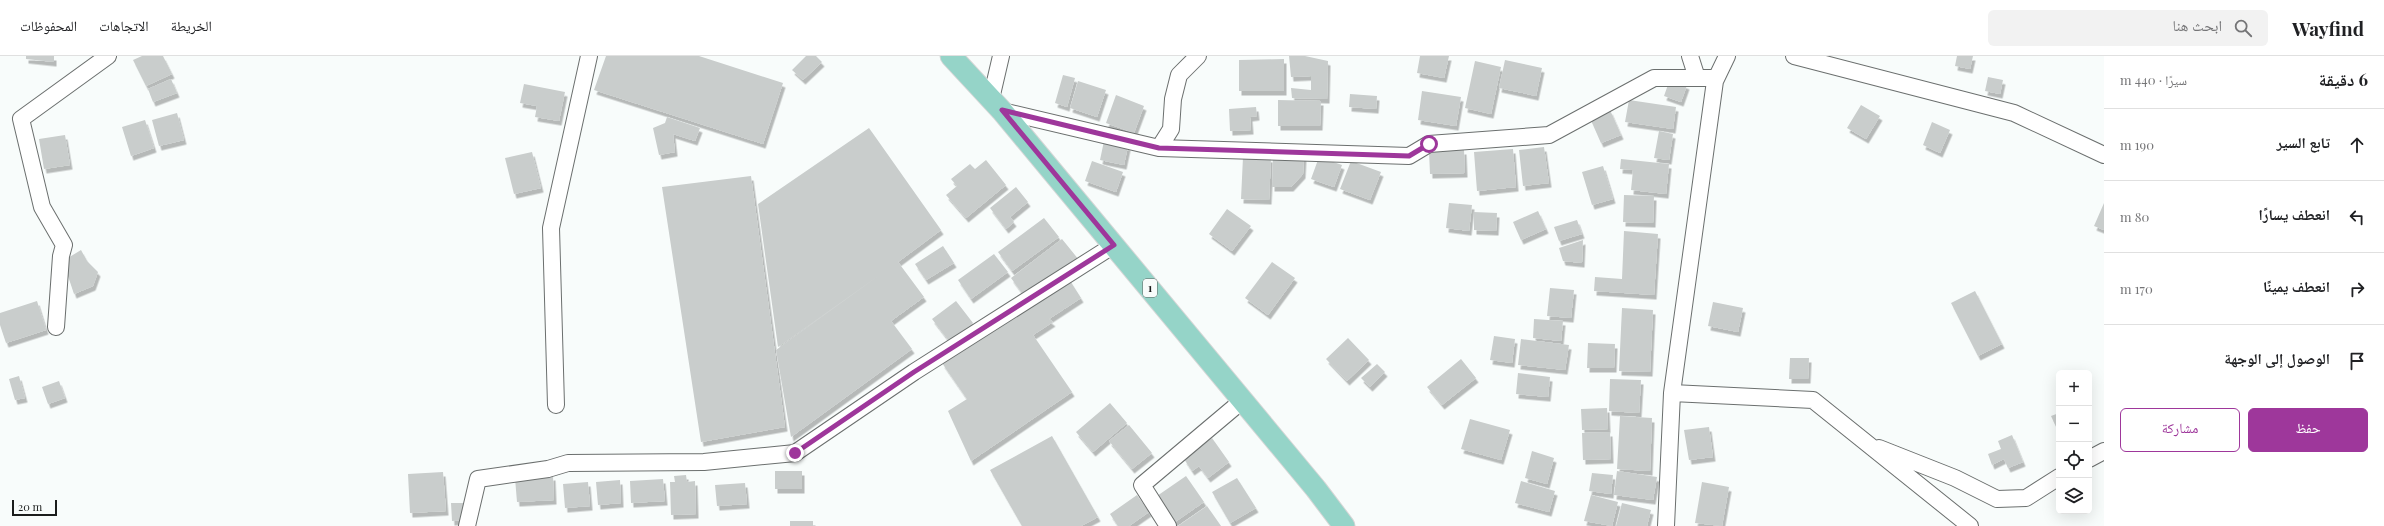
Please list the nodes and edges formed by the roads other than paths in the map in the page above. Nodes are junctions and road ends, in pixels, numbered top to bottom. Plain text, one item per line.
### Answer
1 (108, 56) edge
2 (589, 56) edge
3 (951, 56) edge
4 (1002, 56) edge
5 (1198, 56) edge
6 (1690, 56) edge
7 (1726, 56) edge
8 (1794, 56) edge
9 (1697, 78) junction
10 (1716, 78) junction
11 (997, 105) junction
12 (1159, 148) junction
13 (2104, 155) edge
14 (1114, 245) junction
15 (56, 327) dead end
16 (1672, 394) junction
17 (1243, 400) junction
18 (556, 405) dead end
19 (1865, 442) junction
20 (2104, 451) edge
21 (2092, 457) edge
22 (2057, 478) edge
23 (467, 526) edge
24 (1168, 526) edge
25 (1344, 526) edge
26 (1666, 526) edge
27 (1970, 526) edge

1 - 15 street
2 - 18 street
3 - 11 main road, 1
4 - 11 street
5 - 12 street
6 - 9 street
7 - 10 street
8 - 13 street
9 - 10 street
9 - 12 street
10 - 16 street
11 - 12 street
11 - 14 main road, 1
14 - 17 main road, 1
14 - 23 street
16 - 19 street
16 - 26 street
17 - 24 street
17 - 25 main road, 1
19 - 22 street
19 - 27 street
20 - 21 street

